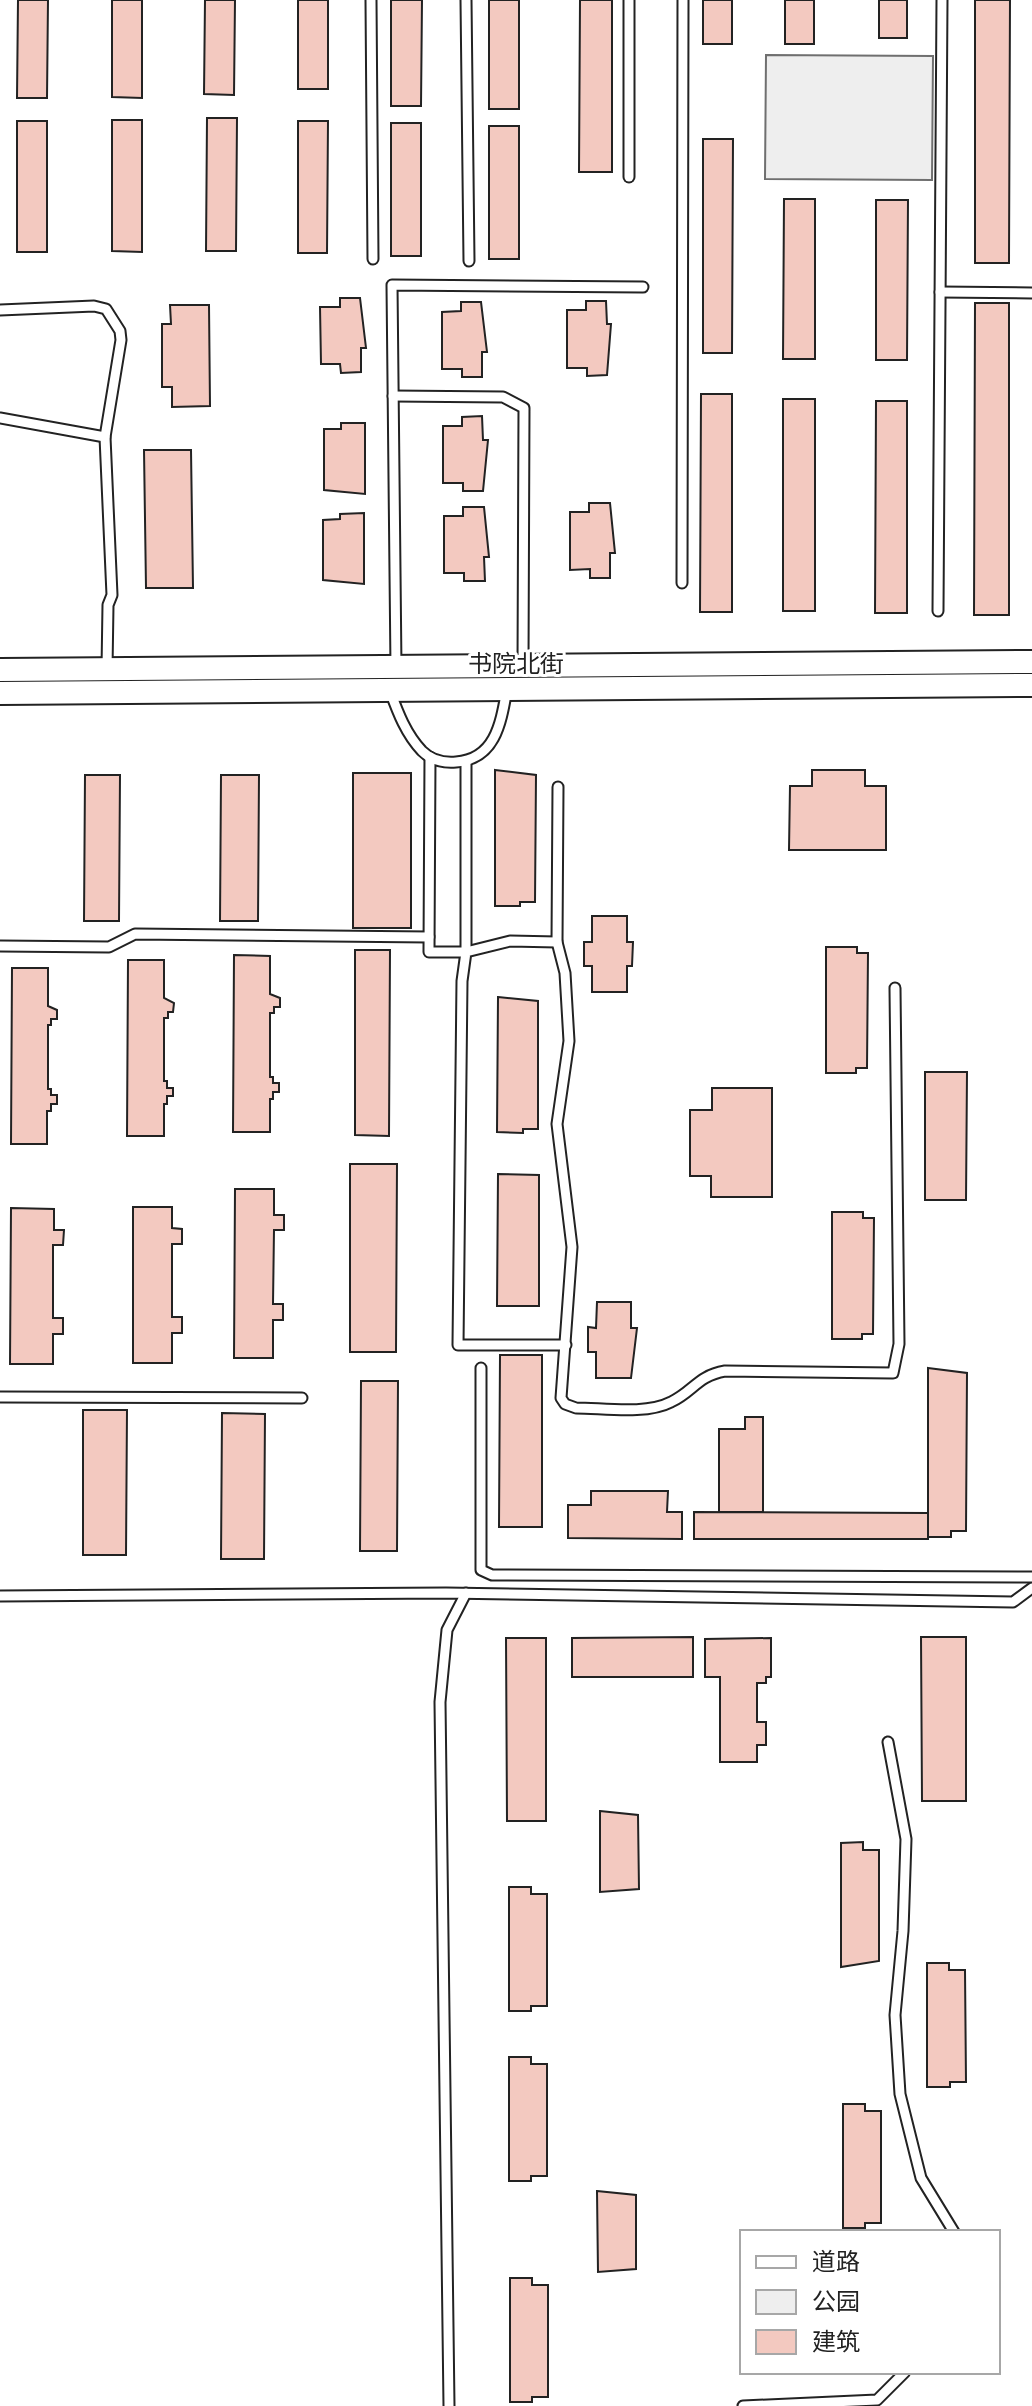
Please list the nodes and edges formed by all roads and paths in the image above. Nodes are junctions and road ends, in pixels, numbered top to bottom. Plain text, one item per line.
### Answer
1 (371, 0) edge
2 (466, 0) edge
3 (629, 0) edge
4 (683, 0) edge
5 (942, 0) edge
6 (629, 177) dead end
7 (373, 259) dead end
8 (469, 261) dead end
9 (643, 287) dead end
10 (940, 292) junction
11 (1032, 293) edge
12 (0, 310) edge
13 (393, 396) junction
14 (0, 418) edge
15 (105, 437) junction
16 (682, 583) dead end
17 (938, 611) dead end
18 (1032, 662) edge
19 (523, 666) junction
20 (396, 667) junction
21 (107, 669) junction
22 (0, 670) edge
23 (1032, 685) edge
24 (507, 689) junction
25 (389, 690) junction
26 (0, 693) edge
27 (430, 757) junction
28 (466, 761) junction
29 (558, 787) dead end
30 (429, 937) junction
31 (557, 942) junction
32 (0, 946) edge
33 (466, 952) junction
34 (895, 988) dead end
35 (566, 1345) junction
36 (481, 1368) dead end
37 (0, 1397) edge
38 (302, 1398) dead end
39 (1032, 1577) edge
40 (1032, 1588) edge
41 (466, 1593) junction
42 (0, 1596) edge
43 (888, 1742) dead end
44 (953, 2230) edge
45 (903, 2374) edge
46 (449, 2406) edge
47 (743, 2406) edge

1 - 7 lane
2 - 8 lane
3 - 6 lane
4 - 16 lane
5 - 10 lane
9 - 13 lane
10 - 11 lane
10 - 17 lane
12 - 15 lane
13 - 19 lane
13 - 20 lane
14 - 15 lane
15 - 21 lane
18 - 19 street, 书院北街
19 - 20 street, 书院北街
20 - 21 street, 书院北街
21 - 22 street, 书院北街
23 - 24 street, 书院北街
24 - 25 street, 书院北街
24 - 28 lane
25 - 26 street, 书院北街
25 - 27 lane
27 - 28 lane
27 - 30 lane
28 - 33 lane
29 - 31 lane
30 - 32 lane
30 - 33 lane
31 - 33 lane
31 - 35 lane
33 - 35 lane
34 - 35 lane
36 - 39 lane
37 - 38 lane
40 - 41 lane
41 - 42 lane
41 - 46 lane
43 - 44 lane
45 - 47 lane

